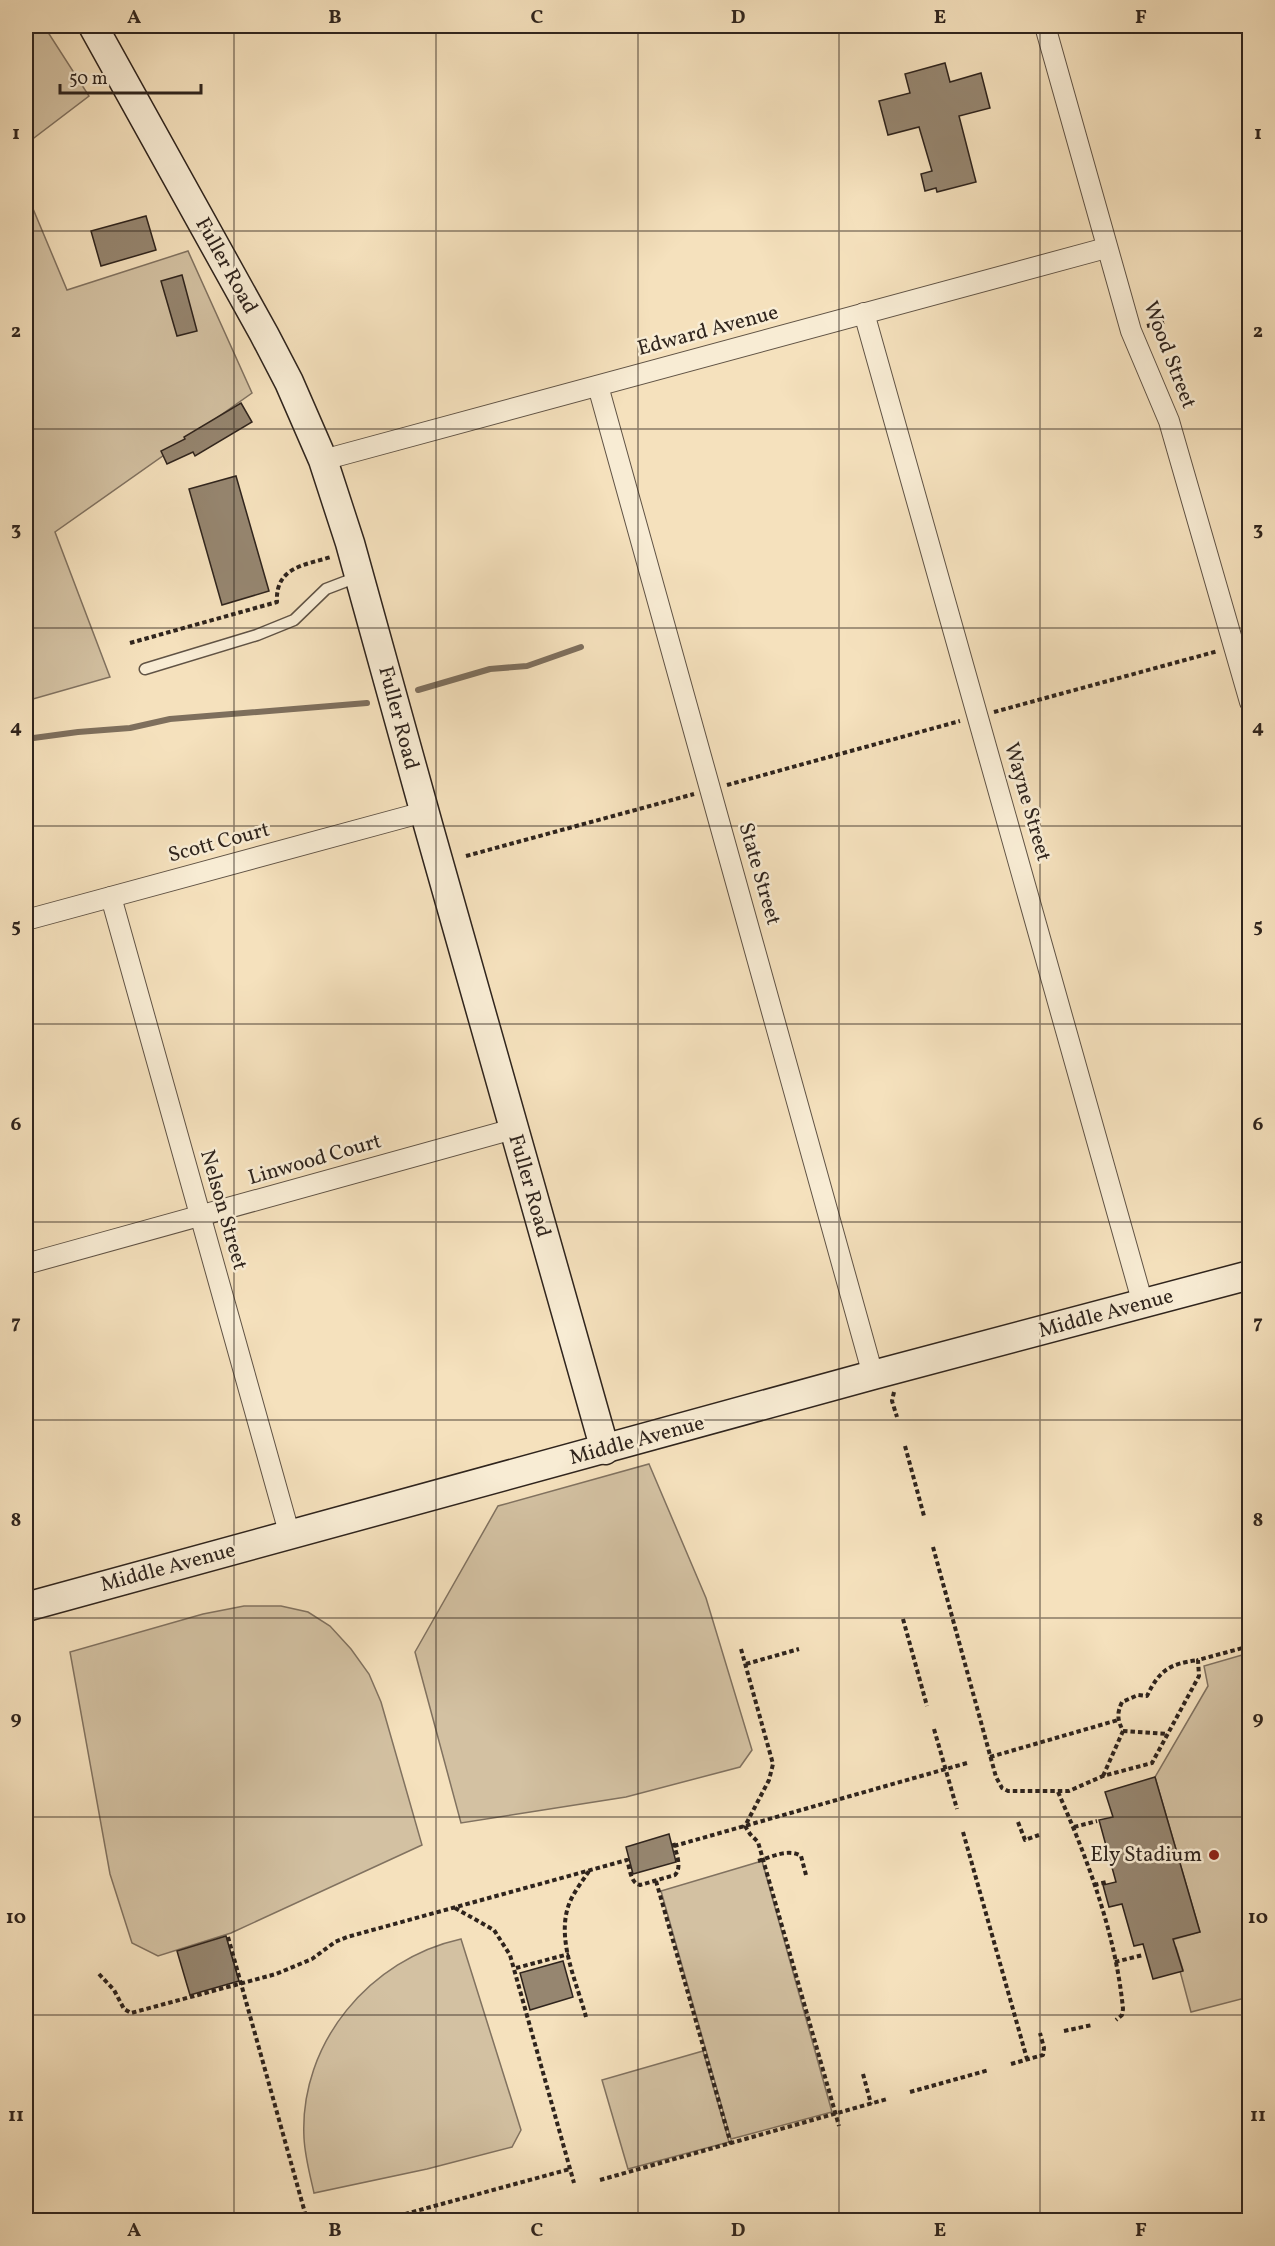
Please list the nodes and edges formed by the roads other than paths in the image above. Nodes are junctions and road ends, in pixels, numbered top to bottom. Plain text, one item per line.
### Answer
1 (93, 26) edge
2 (1045, 26) edge
3 (1106, 248) junction
4 (864, 313) junction
5 (598, 386) junction
6 (323, 460) junction
7 (360, 576) junction
8 (145, 669) dead end
9 (1250, 702) edge
10 (424, 812) junction
11 (111, 897) junction
12 (26, 920) edge
13 (513, 1129) junction
14 (200, 1217) junction
15 (26, 1264) edge
16 (1250, 1275) edge
17 (1143, 1304) junction
18 (884, 1382) junction
19 (605, 1450) junction
20 (290, 1536) junction
21 (26, 1607) edge

1 - 6 street, Fuller Road
2 - 3 street, Wood Street
3 - 4 street, Edward Avenue
3 - 9 street, Wood Street
4 - 5 street, Edward Avenue
4 - 17 street, Wayne Street
5 - 6 street, Edward Avenue
5 - 18 street, State Street
6 - 7 street, Fuller Road
7 - 8 lane
7 - 10 street, Fuller Road
10 - 11 street, Scott Court
10 - 13 street, Fuller Road
11 - 12 street, Scott Court
11 - 14 street, Nelson Street
13 - 14 street, Linwood Court
13 - 19 street, Fuller Road
14 - 15 street, Linwood Court
14 - 20 street, Nelson Street
16 - 17 street, Middle Avenue
17 - 18 street, Middle Avenue
18 - 19 street, Middle Avenue
19 - 20 street, Middle Avenue
20 - 21 street, Middle Avenue

